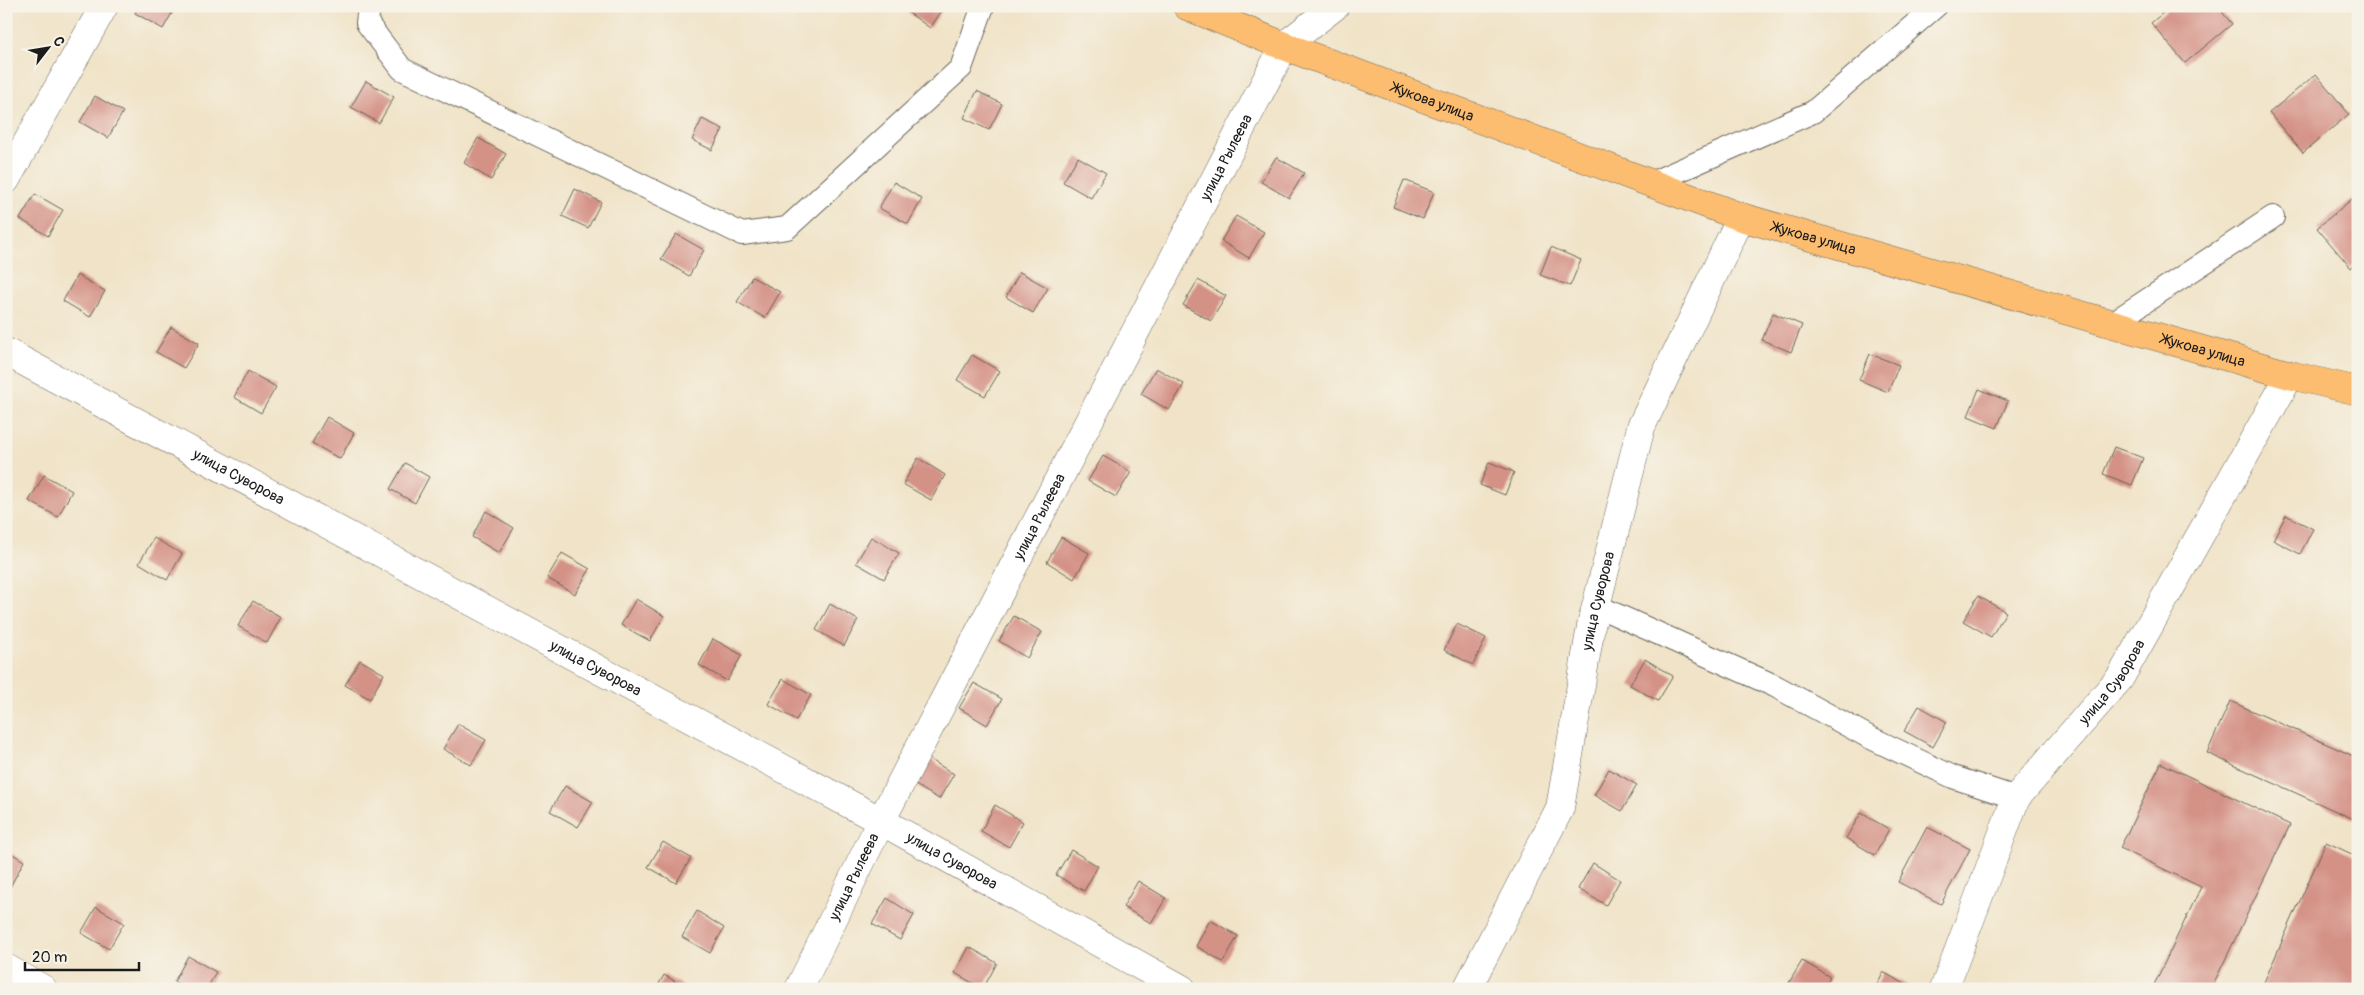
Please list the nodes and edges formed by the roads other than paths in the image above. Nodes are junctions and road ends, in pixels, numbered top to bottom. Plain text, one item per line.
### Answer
1 (104, 6) edge
2 (369, 6) edge
3 (983, 6) edge
4 (1186, 6) edge
5 (1335, 6) edge
6 (1936, 6) edge
7 (1284, 46) junction
8 (6, 180) edge
9 (1651, 183) junction
10 (2273, 216) dead end
11 (1741, 217) junction
12 (2110, 324) junction
13 (6, 352) edge
14 (2290, 375) junction
15 (2358, 391) edge
16 (1597, 606) junction
17 (2016, 798) junction
18 (881, 821) junction
19 (6, 968) edge
20 (43, 989) edge
21 (799, 989) edge
22 (1182, 989) edge
23 (1467, 989) edge
24 (1944, 989) edge

1 - 8 street
2 - 3 lane
4 - 7 main road, Жукова улица
5 - 7 street
6 - 9 lane
7 - 9 main road, Жукова улица
7 - 18 street, улица Рылеева
9 - 11 main road, Жукова улица
10 - 12 lane
11 - 12 main road, Жукова улица
11 - 16 street, улица Суворова
12 - 14 main road, Жукова улица
13 - 18 street, улица Суворова
14 - 15 main road, Жукова улица
14 - 17 street, улица Суворова
16 - 17 lane
16 - 23 street, улица Суворова
17 - 24 street, улица Суворова
18 - 21 street, улица Рылеева
18 - 22 street, улица Суворова
19 - 20 street

